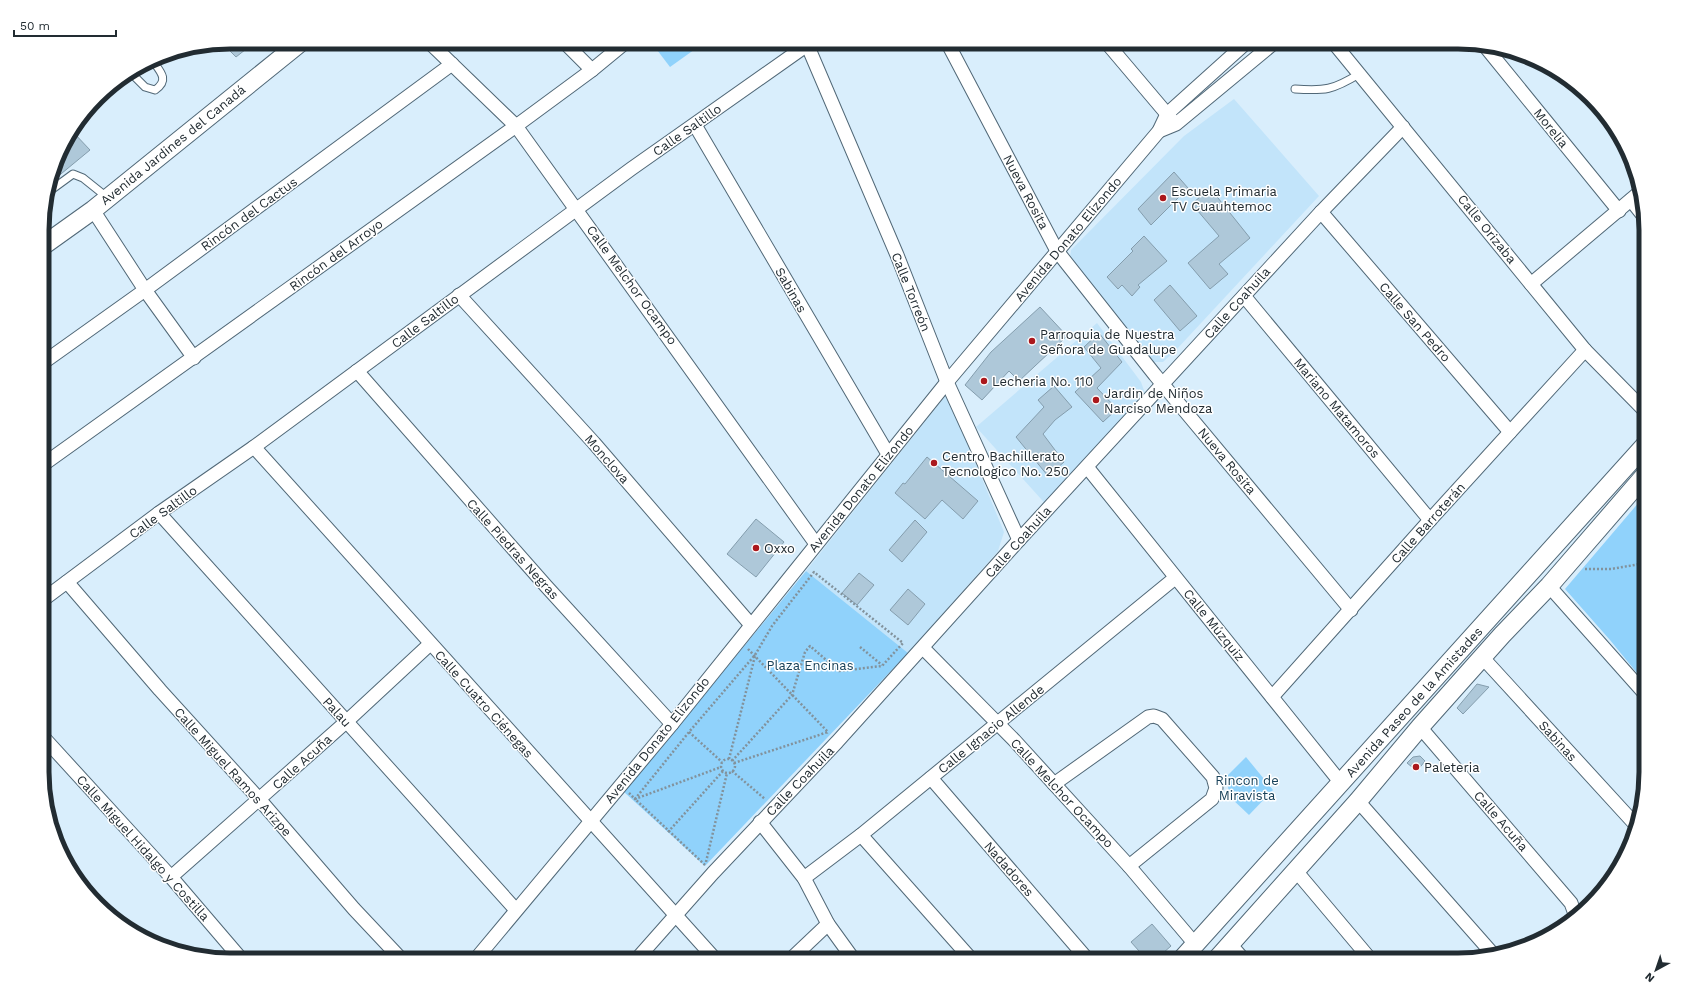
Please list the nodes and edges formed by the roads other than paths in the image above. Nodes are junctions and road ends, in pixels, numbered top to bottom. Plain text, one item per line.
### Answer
1 (292, 49) edge
2 (436, 49) edge
3 (571, 49) edge
4 (618, 49) edge
5 (799, 49) edge
6 (810, 49) edge
7 (951, 49) edge
8 (1112, 49) edge
9 (1239, 49) edge
10 (1267, 49) edge
11 (1339, 49) edge
12 (1489, 52) edge
13 (452, 64) junction
14 (156, 65) edge
15 (592, 70) junction
16 (1359, 74) junction
17 (134, 76) edge
18 (1295, 90) dead end
19 (1167, 114) junction
20 (1176, 124) junction
21 (695, 125) junction
22 (516, 126) junction
23 (1403, 127) junction
24 (1159, 131) junction
25 (54, 188) edge
26 (1636, 196) edge
27 (108, 198) junction
28 (578, 209) junction
29 (93, 210) junction
30 (1618, 211) junction
31 (1321, 212) junction
32 (49, 241) edge
33 (1057, 250) junction
34 (1531, 284) junction
35 (145, 290) junction
36 (459, 295) junction
37 (1244, 296) junction
38 (1585, 350) junction
39 (49, 358) edge
40 (194, 358) junction
41 (357, 372) junction
42 (947, 382) junction
43 (1163, 384) junction
44 (1639, 405) edge
45 (1510, 432) junction
46 (254, 447) junction
47 (1639, 452) edge
48 (888, 454) junction
49 (49, 460) edge
50 (1087, 467) junction
51 (1639, 482) edge
52 (160, 513) junction
53 (1430, 520) junction
54 (1019, 540) junction
55 (816, 544) junction
56 (1175, 578) junction
57 (67, 582) junction
58 (1549, 586) junction
59 (49, 595) edge
60 (1351, 610) junction
61 (1485, 622) junction
62 (751, 625) junction
63 (1502, 635) junction
64 (430, 644) junction
65 (923, 648) junction
66 (1483, 658) junction
67 (1639, 687) edge
68 (1272, 697) junction
69 (346, 722) junction
70 (672, 724) junction
71 (998, 724) junction
72 (1420, 727) junction
73 (49, 743) edge
74 (1367, 755) junction
75 (1385, 768) junction
76 (931, 778) junction
77 (1341, 783) junction
78 (1054, 784) junction
79 (259, 800) junction
80 (1358, 801) junction
81 (1632, 821) edge
82 (590, 822) junction
83 (760, 822) junction
84 (861, 835) junction
85 (1129, 866) junction
86 (1296, 871) junction
87 (171, 877) junction
88 (804, 878) junction
89 (1250, 882) junction
90 (1267, 902) junction
91 (516, 910) junction
92 (1574, 911) edge
93 (675, 915) junction
94 (828, 924) junction
95 (1195, 944) junction
96 (1230, 944) junction
97 (1490, 950) edge
98 (236, 953) edge
99 (395, 953) edge
100 (481, 953) edge
101 (642, 953) edge
102 (710, 953) edge
103 (797, 953) edge
104 (849, 953) edge
105 (966, 953) edge
106 (1082, 953) edge
107 (1187, 953) edge
108 (1222, 953) edge
109 (1238, 953) edge
110 (1365, 953) edge

1 - 27 street, Avenida Jardines del Canadá
2 - 13 street, Calle Melchor Ocampo
3 - 15 street
4 - 15 street, Rincón del Arroyo
5 - 21 street, Calle Saltillo
6 - 42 street, Calle Torreón
7 - 33 street, Nueva Rosita
8 - 19 street
9 - 19 street, Avenida Donato Elizondo
10 - 20 street, Avenida Donato Elizondo
11 - 16 street, Calle Orizaba
12 - 30 street, Morelia
13 - 22 street, Calle Melchor Ocampo
13 - 35 street, Rincón del Cactus
14 - 17 lane
15 - 22 street, Rincón del Arroyo
16 - 18 lane
16 - 23 street, Calle Orizaba
19 - 20 street
19 - 24 street, Avenida Donato Elizondo
20 - 24 street, Avenida Donato Elizondo
21 - 28 street, Calle Saltillo
21 - 48 street, Sabinas
22 - 28 street, Calle Melchor Ocampo
22 - 40 street, Rincón del Arroyo
23 - 31 street, Calle Coahuila
23 - 34 street, Calle Orizaba
24 - 33 street, Avenida Donato Elizondo
25 - 27 lane
26 - 30 street
27 - 29 street, Avenida Jardines del Canadá
28 - 36 street, Calle Saltillo
28 - 55 street, Calle Melchor Ocampo
29 - 32 street, Avenida Jardines del Canadá
29 - 35 street
30 - 34 street
31 - 37 street, Calle Coahuila
31 - 45 street, Calle San Pedro
33 - 42 street, Avenida Donato Elizondo
33 - 43 street, Nueva Rosita
34 - 38 street, Calle Orizaba
35 - 39 street, Rincón del Cactus
35 - 40 street
36 - 41 street, Calle Saltillo
36 - 62 street, Monclova
37 - 43 street, Calle Coahuila
37 - 53 street, Mariano Matamoros
38 - 44 street, Calle Orizaba
38 - 45 street, Calle Barroterán
40 - 49 street, Rincón del Arroyo
41 - 46 street, Calle Saltillo
41 - 70 street, Calle Piedras Negras
42 - 48 street, Avenida Donato Elizondo
42 - 54 street, Calle Torreón
43 - 50 street, Calle Coahuila
43 - 60 street, Nueva Rosita
45 - 53 street, Calle Barroterán
46 - 52 street, Calle Saltillo
46 - 64 street, Calle Cuatro Ciénegas
47 - 61 street, Avenida Paseo de la Amistades
48 - 55 street, Avenida Donato Elizondo
50 - 54 street, Calle Coahuila
50 - 56 street, Calle Múzquiz
51 - 58 street, Avenida Paseo de la Amistades
52 - 57 street, Calle Saltillo
52 - 69 street, Palau
53 - 60 street, Calle Barroterán
54 - 65 street, Calle Coahuila
55 - 62 street, Avenida Donato Elizondo
56 - 68 street, Calle Múzquiz
56 - 71 street, Calle Ignacio Allende
57 - 59 street, Calle Saltillo
57 - 79 street, Calle Miguel Ramos Arizpe
58 - 63 street, Avenida Paseo de la Amistades
58 - 67 street
60 - 68 street, Calle Barroterán
61 - 63 street
61 - 74 street, Avenida Paseo de la Amistades
62 - 70 street, Avenida Donato Elizondo
63 - 66 street, Avenida Paseo de la Amistades
64 - 69 street, Calle Acuña
64 - 82 street, Calle Cuatro Ciénegas
65 - 71 street, Calle Melchor Ocampo
65 - 83 street, Calle Coahuila
66 - 72 street, Avenida Paseo de la Amistades
66 - 81 street, Sabinas
68 - 77 street, Calle Múzquiz
69 - 79 street, Calle Acuña
69 - 91 street, Palau
70 - 82 street, Avenida Donato Elizondo
71 - 76 street, Calle Ignacio Allende
71 - 78 street, Calle Melchor Ocampo
72 - 75 street, Avenida Paseo de la Amistades
72 - 92 street, Calle Acuña
73 - 87 street, Calle Miguel Hidalgo y Costilla
74 - 75 street
74 - 77 street, Avenida Paseo de la Amistades
75 - 80 street, Avenida Paseo de la Amistades
76 - 84 street, Calle Ignacio Allende
76 - 106 street, Nadadores
77 - 89 street, Avenida Paseo de la Amistades
78 - 85 street, Calle Melchor Ocampo
78 - 85 street
79 - 87 street, Calle Acuña
79 - 99 street, Calle Miguel Ramos Arizpe
80 - 86 street, Avenida Paseo de la Amistades
80 - 97 street
82 - 91 street, Avenida Donato Elizondo
82 - 93 street, Calle Cuatro Ciénegas
83 - 88 street
83 - 93 street, Calle Coahuila
84 - 88 street, Calle Ignacio Allende
84 - 105 street
85 - 95 street, Calle Melchor Ocampo
86 - 90 street, Avenida Paseo de la Amistades
86 - 110 street
87 - 98 street, Calle Miguel Hidalgo y Costilla
88 - 94 street
89 - 90 street
89 - 95 street, Avenida Paseo de la Amistades
90 - 96 street, Avenida Paseo de la Amistades
91 - 100 street, Avenida Donato Elizondo
93 - 101 street, Calle Coahuila
93 - 102 street, Calle Cuatro Ciénegas
94 - 103 street
94 - 104 street
95 - 107 street, Avenida Paseo de la Amistades
96 - 108 street, Avenida Paseo de la Amistades
96 - 109 street

